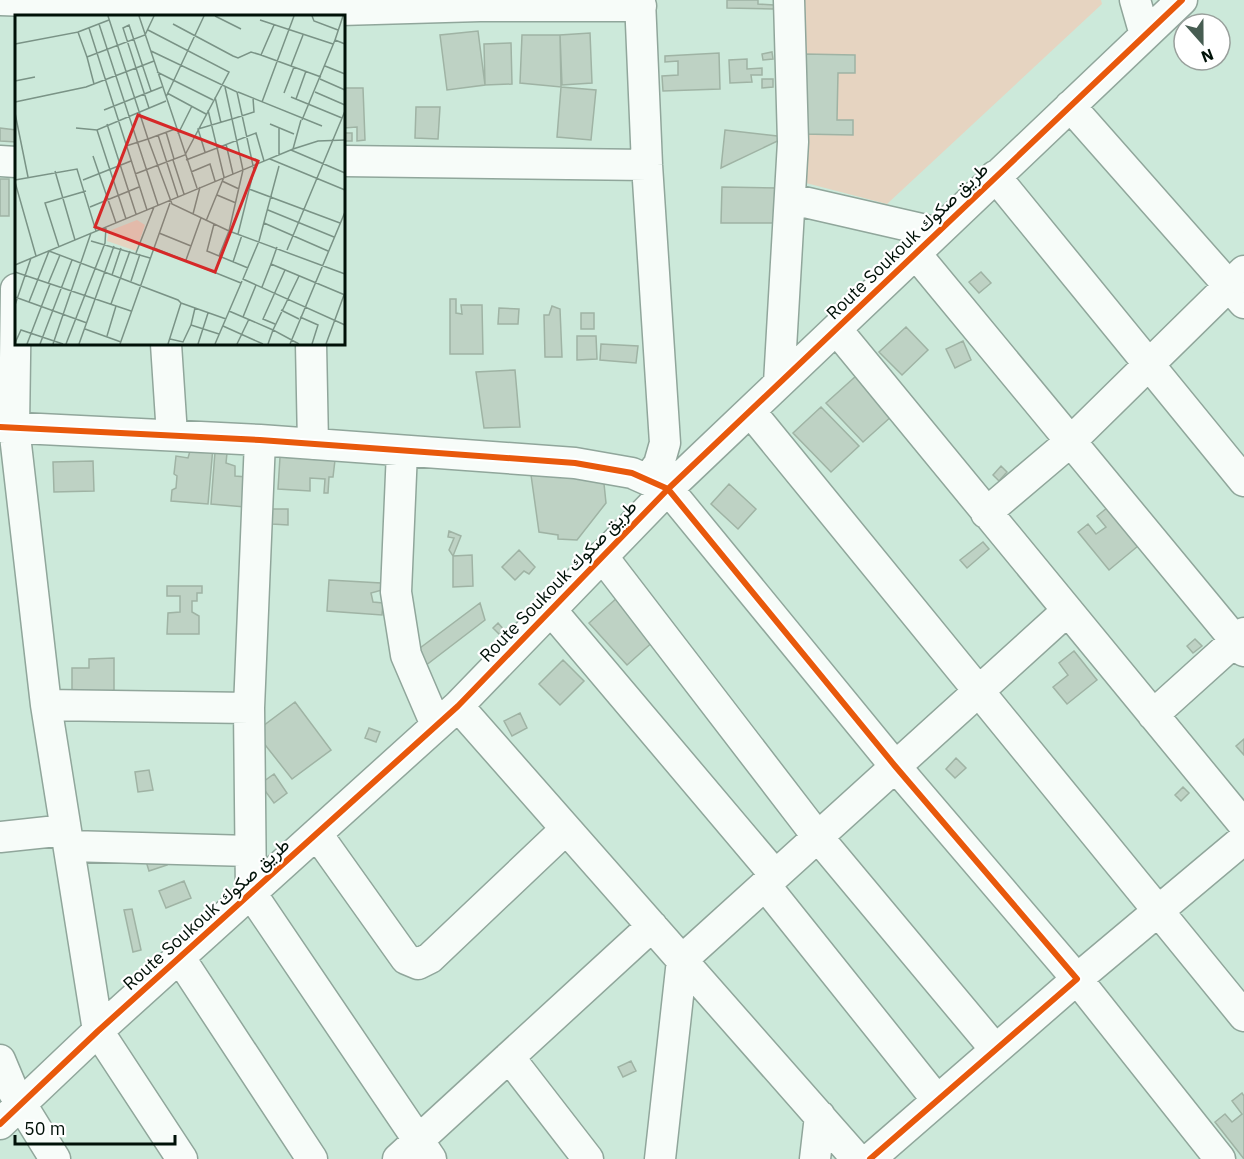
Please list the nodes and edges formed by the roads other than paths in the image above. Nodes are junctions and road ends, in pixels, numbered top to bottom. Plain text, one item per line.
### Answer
1 (0, 0) edge
2 (789, 0) edge
3 (1135, 0) edge
4 (1182, 0) edge
5 (641, 3) edge
6 (305, 14) edge
7 (1145, 35) junction
8 (1070, 106) junction
9 (0, 161) edge
10 (345, 161) edge
11 (15, 162) edge
12 (647, 165) junction
13 (995, 176) junction
14 (791, 199) junction
15 (925, 243) junction
16 (1239, 286) edge
17 (15, 304) edge
18 (837, 330) junction
19 (166, 345) edge
20 (311, 345) edge
21 (1149, 364) junction
22 (779, 383) junction
23 (750, 411) junction
24 (7, 427) edge
25 (172, 435) junction
26 (260, 440) junction
27 (1071, 441) junction
28 (313, 444) junction
29 (402, 451) junction
30 (1244, 481) edge
31 (658, 484) junction
32 (987, 513) junction
33 (603, 556) junction
34 (551, 610) junction
35 (1067, 611) junction
36 (1241, 641) edge
37 (978, 691) junction
38 (46, 705) junction
39 (458, 706) junction
40 (249, 708) junction
41 (1153, 715) junction
42 (436, 726) junction
43 (895, 766) junction
44 (1244, 825) edge
45 (566, 829) junction
46 (317, 834) junction
47 (817, 836) junction
48 (0, 837) edge
49 (68, 838) junction
50 (1244, 839) edge
51 (250, 851) junction
52 (770, 880) junction
53 (251, 894) junction
54 (1157, 912) junction
55 (652, 926) junction
56 (180, 958) junction
57 (682, 960) junction
58 (1077, 979) junction
59 (1244, 1016) edge
60 (98, 1031) junction
61 (995, 1049) junction
62 (509, 1057) junction
63 (0, 1060) edge
64 (936, 1101) junction
65 (10, 1115) edge
66 (820, 1116) junction
67 (416, 1153) edge
68 (55, 1159) edge
69 (182, 1159) edge
70 (312, 1159) edge
71 (588, 1159) edge
72 (660, 1159) edge
73 (815, 1159) edge
74 (857, 1159) edge
75 (870, 1159) edge
76 (1220, 1159) edge

1 - 6 street
2 - 14 street
3 - 7 street
4 - 7 street, Route Soukouk طريق صكوك
5 - 6 street
5 - 12 street
7 - 8 street, Route Soukouk طريق صكوك
8 - 13 street, Route Soukouk طريق صكوك
8 - 16 street
9 - 11 street
10 - 12 street
12 - 31 street
13 - 15 street, Route Soukouk طريق صكوك
13 - 21 street
14 - 15 street
14 - 22 street
15 - 18 street, Route Soukouk طريق صكوك
15 - 27 street
16 - 21 street
17 - 24 street
18 - 22 street, Route Soukouk طريق صكوك
18 - 32 street
19 - 25 street
20 - 28 street
21 - 27 street
21 - 30 street
22 - 23 street, Route Soukouk طريق صكوك
23 - 31 street, Route Soukouk طريق صكوك
23 - 37 street
24 - 25 street
24 - 38 street
25 - 26 street
26 - 28 street
26 - 40 street
27 - 32 street
27 - 36 street
28 - 29 street
29 - 31 street
29 - 42 street
31 - 33 street, Route Soukouk طريق صكوك
31 - 43 street
32 - 35 street
33 - 34 street, Route Soukouk طريق صكوك
33 - 47 street
34 - 39 street, Route Soukouk طريق صكوك
34 - 52 street
35 - 37 street
35 - 41 street
36 - 41 street
37 - 43 street
37 - 54 street
38 - 40 street
38 - 49 street
39 - 42 street, Route Soukouk طريق صكوك
39 - 45 street
40 - 51 street
41 - 44 street
42 - 46 street, Route Soukouk طريق صكوك
43 - 47 street
43 - 58 street
45 - 46 street
45 - 55 street
46 - 53 street, Route Soukouk طريق صكوك
47 - 52 street
47 - 61 street
48 - 49 street
49 - 51 street
49 - 60 street
50 - 54 street
51 - 53 street
52 - 57 street
52 - 64 street
53 - 56 street, Route Soukouk طريق صكوك
53 - 67 street
54 - 58 street
54 - 59 street
55 - 57 street
55 - 62 street
56 - 60 street, Route Soukouk طريق صكوك
56 - 70 street
57 - 66 street
57 - 72 street
58 - 61 street
58 - 76 street
60 - 65 street, Route Soukouk طريق صكوك
60 - 69 street
61 - 64 street
62 - 67 street
62 - 71 street
63 - 65 street
64 - 75 street
65 - 68 street
66 - 73 street
66 - 74 street

